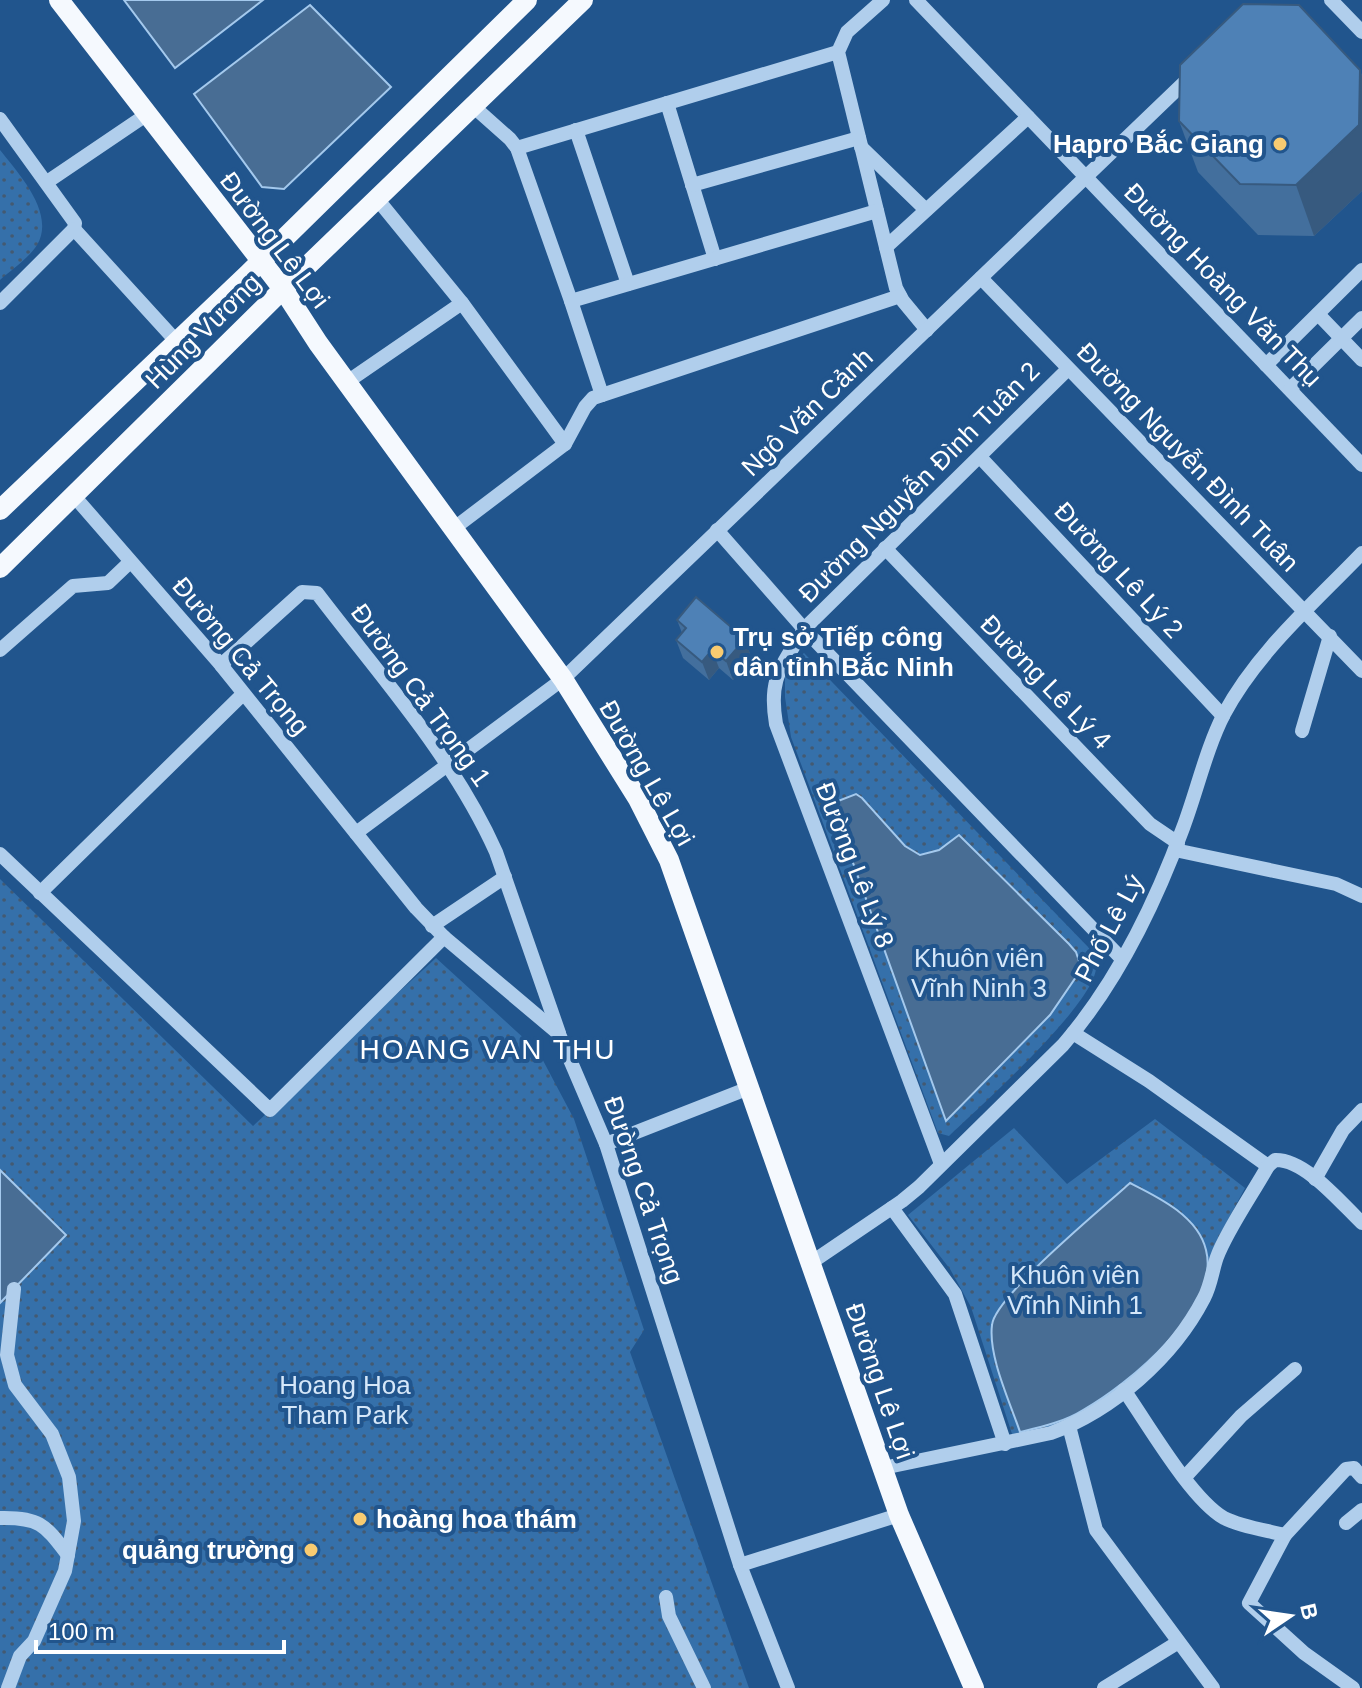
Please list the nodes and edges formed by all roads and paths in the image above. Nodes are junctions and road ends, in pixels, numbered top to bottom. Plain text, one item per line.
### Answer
1 (59, 0) edge
2 (527, 0) edge
3 (583, 0) edge
4 (883, 0) edge
5 (916, 0) edge
6 (1331, 0) edge
7 (1362, 32) edge
8 (838, 52) junction
9 (1201, 66) edge
10 (667, 103) junction
11 (474, 107) junction
12 (146, 115) junction
13 (1028, 117) junction
14 (0, 119) edge
15 (576, 130) junction
16 (860, 142) junction
17 (517, 148) junction
18 (1086, 177) junction
19 (47, 182) junction
20 (692, 185) junction
21 (378, 200) junction
22 (926, 210) junction
23 (877, 211) junction
24 (74, 229) junction
25 (886, 247) junction
26 (715, 259) junction
27 (261, 261) junction
28 (1362, 270) edge
29 (981, 278) junction
30 (628, 284) junction
31 (283, 289) junction
32 (900, 296) junction
33 (571, 301) junction
34 (0, 303) edge
35 (462, 303) junction
36 (1318, 314) junction
37 (1362, 318) edge
38 (927, 330) junction
39 (1341, 338) junction
40 (177, 342) junction
41 (1362, 360) edge
42 (1266, 365) junction
43 (1068, 369) junction
44 (347, 382) junction
45 (1290, 389) junction
46 (602, 395) junction
47 (565, 444) junction
48 (980, 457) junction
49 (1362, 465) edge
50 (74, 496) junction
51 (0, 510) edge
52 (453, 529) junction
53 (717, 530) junction
54 (885, 548) junction
55 (1362, 553) edge
56 (130, 562) junction
57 (0, 568) edge
58 (1306, 612) junction
59 (804, 629) junction
60 (1330, 636) junction
61 (0, 650) edge
62 (221, 665) junction
63 (1362, 671) edge
64 (563, 679) junction
65 (243, 694) junction
66 (1223, 716) junction
67 (1302, 731) dead end
68 (448, 764) junction
69 (356, 833) junction
70 (1176, 846) junction
71 (0, 854) edge
72 (505, 877) junction
73 (40, 893) junction
74 (1362, 896) edge
75 (432, 926) junction
76 (444, 937) junction
77 (1121, 958) junction
78 (1073, 1033) junction
79 (559, 1034) junction
80 (749, 1088) junction
81 (1362, 1110) edge
82 (606, 1144) junction
83 (941, 1164) junction
84 (1268, 1166) junction
85 (1315, 1179) junction
86 (892, 1208) junction
87 (1362, 1223) edge
88 (812, 1262) junction
89 (14, 1289) dead end
90 (1295, 1369) dead end
91 (1124, 1390) junction
92 (1069, 1426) junction
93 (1005, 1444) junction
94 (883, 1468) junction
95 (1185, 1477) junction
96 (1362, 1477) edge
97 (1362, 1510) edge
98 (899, 1515) junction
99 (0, 1518) edge
100 (1346, 1523) dead end
101 (1285, 1535) junction
102 (68, 1555) junction
103 (740, 1565) junction
104 (666, 1597) dead end
105 (1177, 1643) junction
106 (8, 1688) edge
107 (704, 1688) edge
108 (788, 1688) edge
109 (974, 1688) edge
110 (1104, 1688) edge
111 (1213, 1688) edge
112 (1353, 1688) edge

1 - 12 main road, Đường Lê Lợi
2 - 27 main road, Hùng Vương
3 - 11 main road, Hùng Vương
4 - 8 street
5 - 13 street, Đường Hoàng Văn Thụ
6 - 7 street
8 - 10 street
8 - 16 street
9 - 18 street, Ngô Văn Cảnh
10 - 15 street
10 - 20 street
11 - 17 street
11 - 21 main road, Hùng Vương
12 - 19 street
12 - 27 main road, Đường Lê Lợi
13 - 18 street, Đường Hoàng Văn Thụ
13 - 22 street
14 - 19 street
15 - 17 street
15 - 30 street
16 - 20 street
16 - 22 street
16 - 23 street
17 - 33 street
18 - 29 street, Ngô Văn Cảnh
18 - 42 street, Đường Hoàng Văn Thụ
19 - 24 street
20 - 26 street
21 - 31 main road, Hùng Vương
21 - 35 street
22 - 25 street
23 - 25 street
23 - 26 street
24 - 34 street
24 - 40 street
25 - 32 street
26 - 30 street
27 - 31 main road, Đường Lê Lợi
27 - 40 main road, Hùng Vương
28 - 36 street
29 - 38 street, Ngô Văn Cảnh
29 - 43 street, Đường Nguyễn Đình Tuân
30 - 33 street
31 - 44 main road, Đường Lê Lợi
31 - 50 main road, Hùng Vương
32 - 38 street
32 - 46 street
33 - 46 street
35 - 44 street
35 - 47 street
36 - 39 street
36 - 42 street
37 - 39 street
38 - 53 street, Ngô Văn Cảnh
39 - 41 street
39 - 45 street
40 - 51 main road, Hùng Vương
42 - 45 street, Đường Hoàng Văn Thụ
43 - 48 street, Đường Nguyễn Đình Tuân 2
43 - 58 street, Đường Nguyễn Đình Tuân
44 - 52 main road, Đường Lê Lợi
45 - 49 street, Đường Hoàng Văn Thụ
46 - 47 street
47 - 52 street
48 - 54 street, Đường Nguyễn Đình Tuân 2
48 - 66 street, Đường Lê Lý 2
50 - 56 street, Đường Cả Trọng
50 - 57 main road, Hùng Vương
52 - 64 main road, Đường Lê Lợi
53 - 59 street
53 - 64 street, Ngô Văn Cảnh
54 - 59 street, Đường Nguyễn Đình Tuân 2
54 - 70 street, Đường Lê Lý 4
55 - 58 street, Phố Lê Lý
56 - 61 street
56 - 62 street, Đường Cả Trọng
58 - 60 street, Đường Nguyễn Đình Tuân
58 - 66 street, Phố Lê Lý
59 - 77 street
59 - 83 street, Đường Lê Lý 8
60 - 63 street, Đường Nguyễn Đình Tuân
60 - 67 street
62 - 65 street, Đường Cả Trọng
62 - 68 street, Đường Cả Trọng 1
64 - 68 street, Ngô Văn Cảnh
64 - 80 main road, Đường Lê Lợi
65 - 69 street, Đường Cả Trọng
65 - 73 street
66 - 70 street, Phố Lê Lý
68 - 69 street, Ngô Văn Cảnh
68 - 72 street, Đường Cả Trọng 1
69 - 75 street, Đường Cả Trọng
70 - 74 street
70 - 77 street, Phố Lê Lý
71 - 73 street
72 - 75 street
72 - 79 street, Đường Cả Trọng 1
73 - 76 street
75 - 76 street, Đường Cả Trọng
76 - 79 street, Đường Cả Trọng
77 - 78 street, Phố Lê Lý
78 - 83 street, Phố Lê Lý
78 - 84 street
79 - 82 street, Đường Cả Trọng
80 - 82 street
80 - 88 main road, Đường Lê Lợi
81 - 85 street
82 - 103 street, Đường Cả Trọng
83 - 86 street, Phố Lê Lý
84 - 85 street
84 - 91 street
85 - 87 street
86 - 88 street, Phố Lê Lý
86 - 93 street
88 - 94 main road, Đường Lê Lợi
89 - 102 street
90 - 95 street
91 - 92 street
91 - 95 street
92 - 93 street
92 - 105 street
93 - 94 street
94 - 98 main road, Đường Lê Lợi
95 - 101 street
96 - 101 street
97 - 100 street
98 - 103 street
98 - 109 main road, Đường Lê Lợi
99 - 102 street
101 - 112 street
102 - 106 street
103 - 108 street, Đường Cả Trọng
104 - 107 street
105 - 110 street
105 - 111 street

